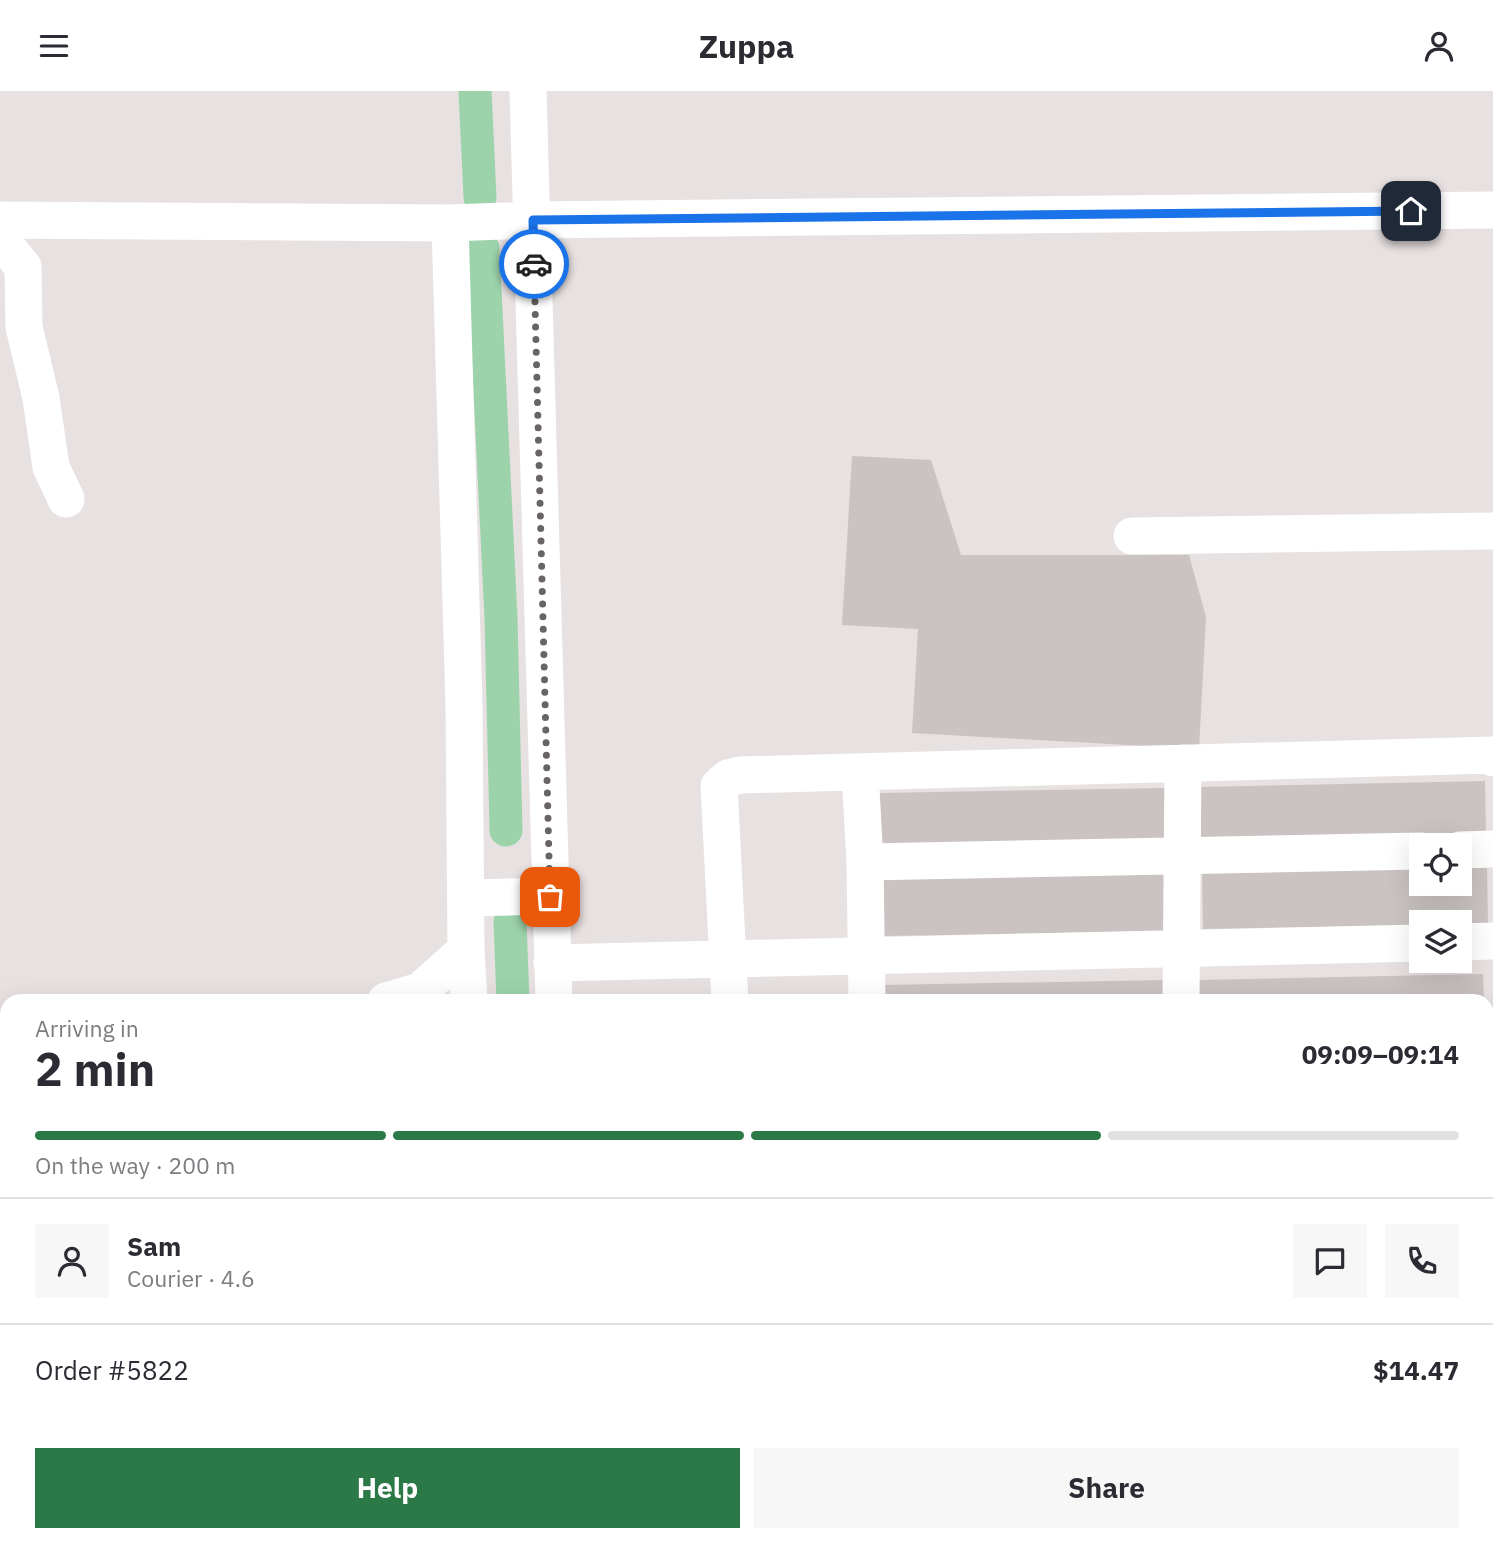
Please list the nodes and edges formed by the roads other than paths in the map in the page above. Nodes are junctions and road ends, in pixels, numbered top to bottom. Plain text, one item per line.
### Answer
1 (528, 91) edge
2 (1493, 210) edge
3 (533, 220) junction
4 (0, 221) edge
5 (450, 223) junction
6 (0, 234) edge
7 (66, 499) dead end
8 (1493, 531) edge
9 (1132, 536) dead end
10 (1493, 758) edge
11 (1183, 763) junction
12 (860, 772) junction
13 (1493, 849) edge
14 (1472, 850) edge
15 (1409, 851) edge
16 (1183, 855) junction
17 (864, 862) junction
18 (550, 897) junction
19 (466, 898) junction
20 (1493, 941) edge
21 (1472, 942) edge
22 (1409, 943) edge
23 (1182, 948) junction
24 (466, 950) junction
25 (866, 955) junction
26 (728, 959) junction
27 (552, 963) junction
28 (410, 994) edge
29 (469, 994) edge
30 (554, 994) edge
31 (730, 994) edge
32 (867, 994) edge
33 (1181, 994) edge

1 - 3 street
2 - 3 street
3 - 5 street
3 - 18 street
4 - 5 street
5 - 19 street
6 - 7 street
8 - 9 street
10 - 11 street
11 - 12 street
11 - 16 street
12 - 17 street
12 - 26 street
13 - 14 street
15 - 16 street
16 - 17 street
16 - 23 street
17 - 25 street
18 - 19 street
18 - 27 street
19 - 24 street
20 - 21 street
22 - 23 street
23 - 25 street
23 - 33 street
24 - 28 street
24 - 29 street
25 - 26 street
25 - 32 street
26 - 27 street
26 - 31 street
27 - 30 street

